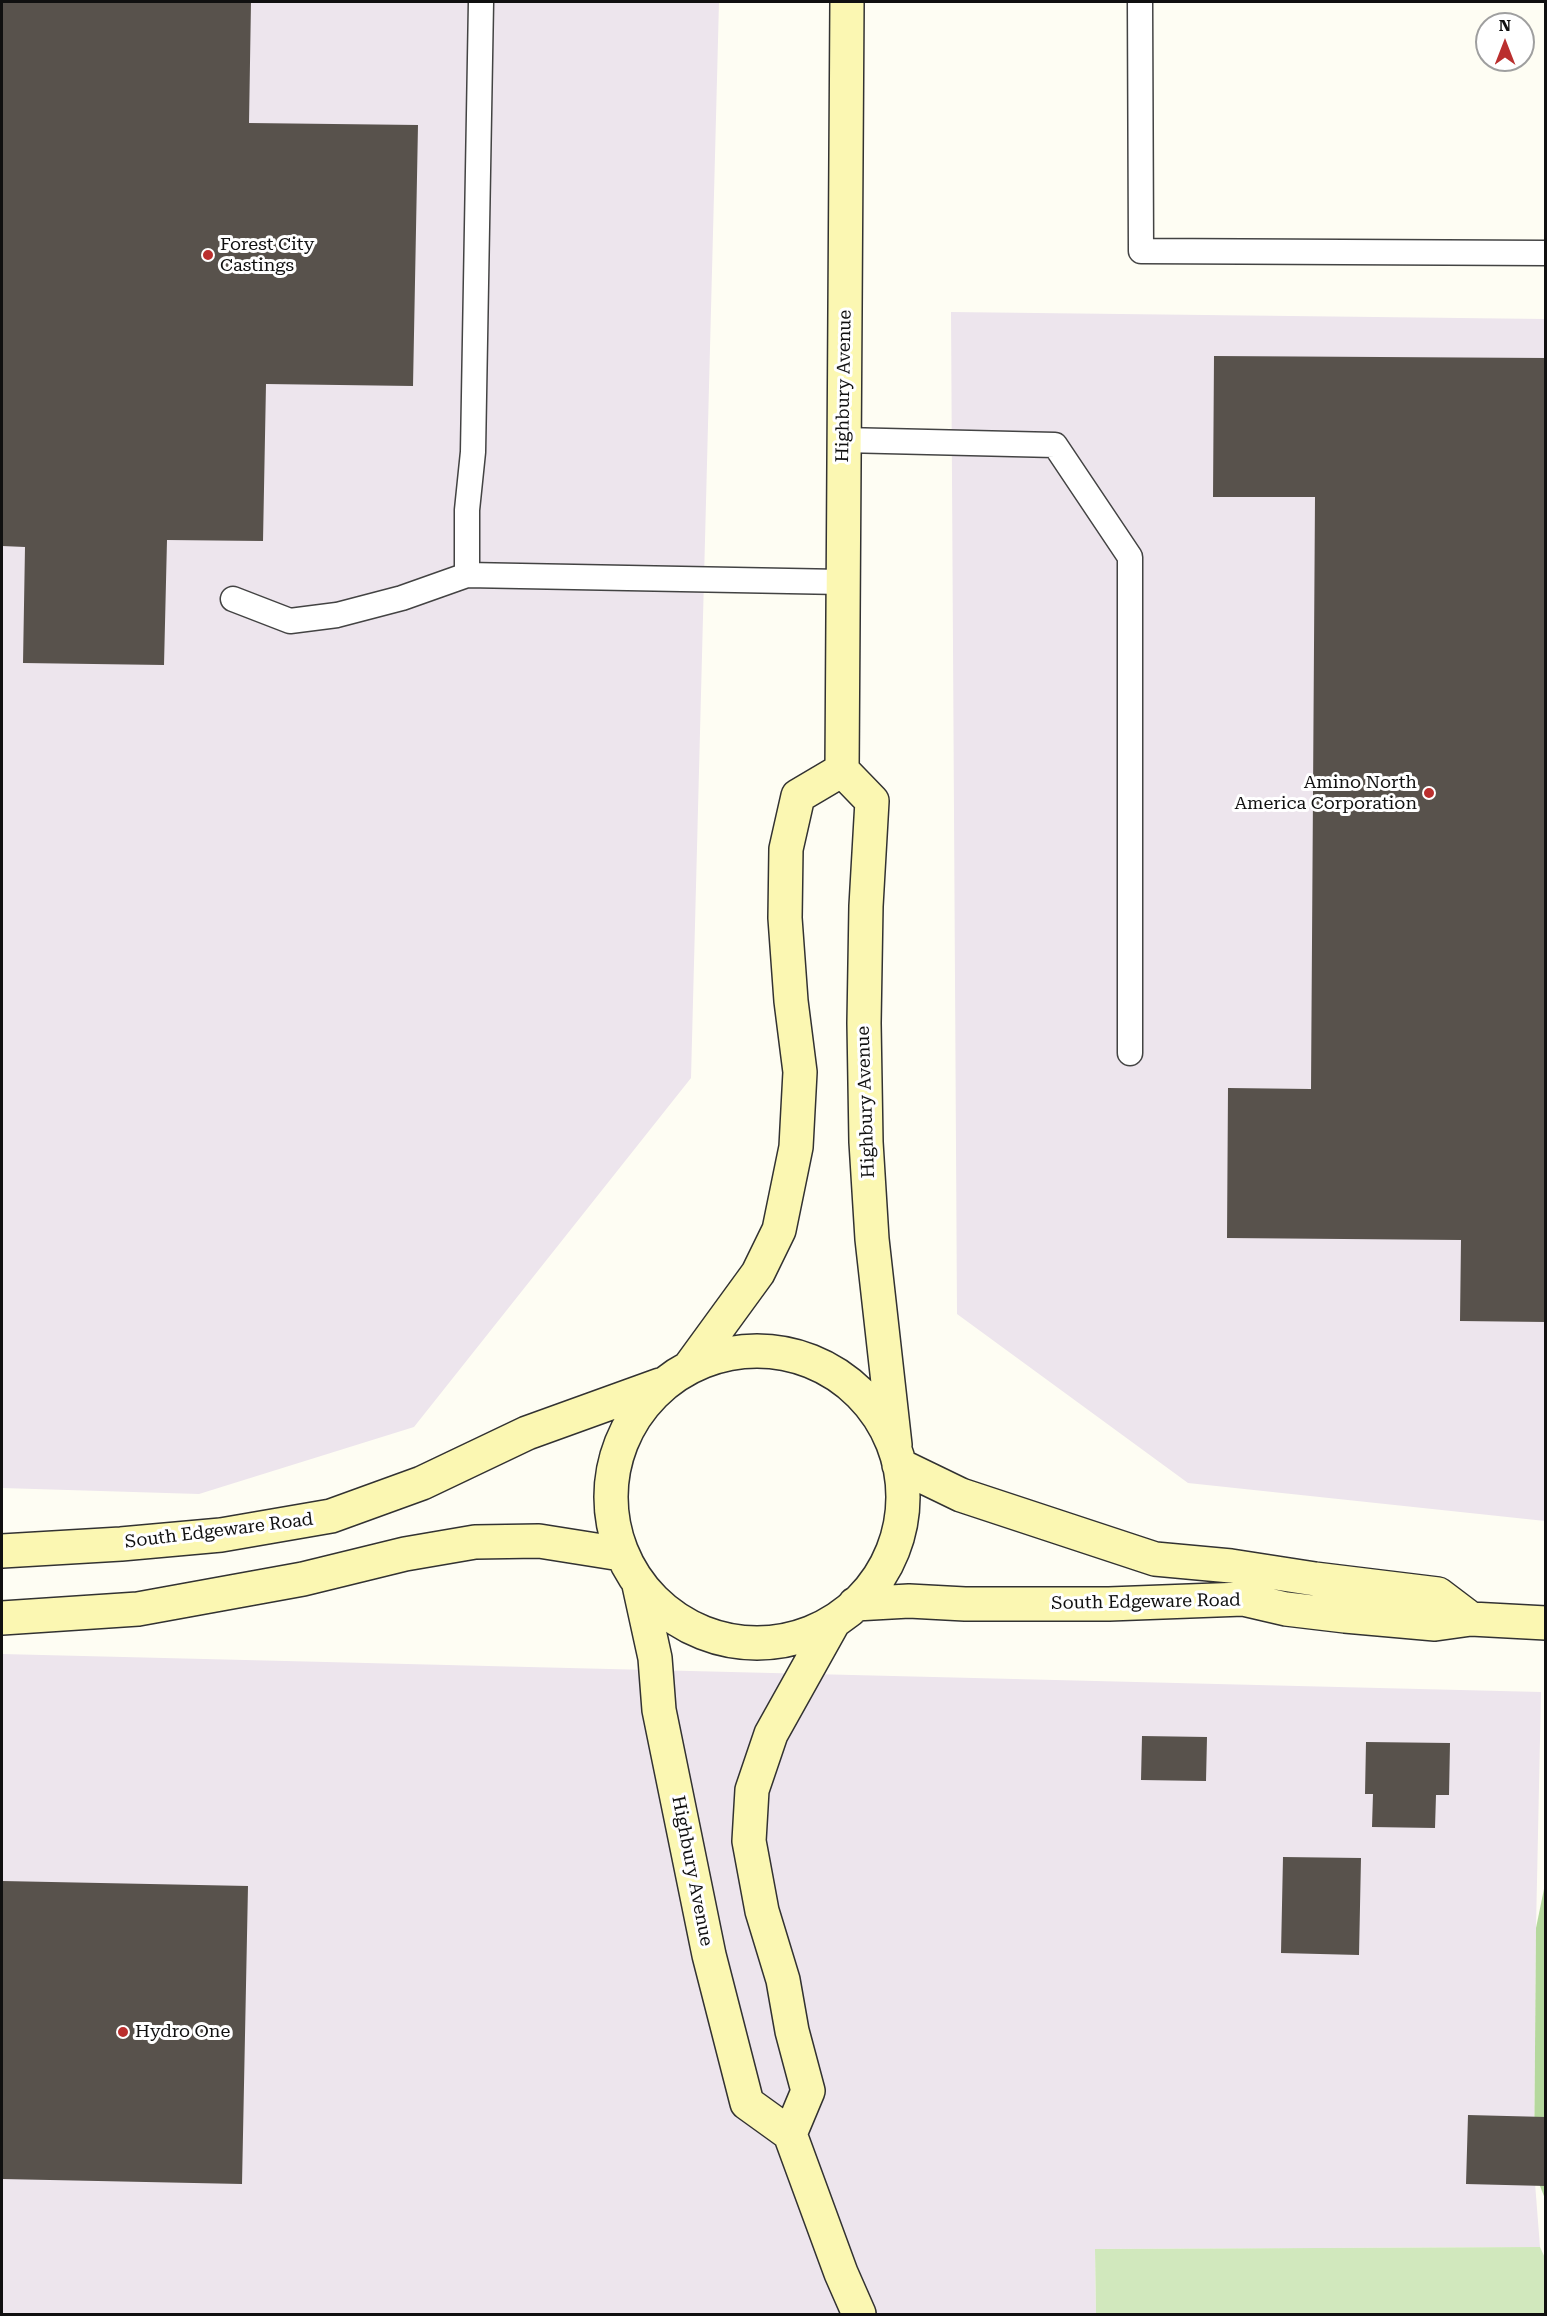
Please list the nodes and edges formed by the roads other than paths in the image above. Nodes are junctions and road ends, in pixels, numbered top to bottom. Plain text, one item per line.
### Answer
1 (481, 2) edge
2 (847, 2) edge
3 (1140, 2) edge
4 (1545, 253) edge
5 (843, 440) junction
6 (467, 574) junction
7 (842, 582) junction
8 (233, 599) dead end
9 (842, 770) junction
10 (1130, 1053) dead end
11 (691, 1365) junction
12 (662, 1384) junction
13 (897, 1455) junction
14 (2, 1551) edge
15 (621, 1554) junction
16 (639, 1585) junction
17 (844, 1613) junction
18 (2, 1618) edge
19 (1471, 1619) junction
20 (1545, 1623) edge
21 (790, 2134) junction
22 (859, 2314) edge

1 - 6 lane
2 - 5 main road, Highbury Avenue
3 - 4 lane
5 - 7 main road, Highbury Avenue
5 - 10 lane
6 - 7 lane
6 - 8 lane
7 - 9 main road, Highbury Avenue
9 - 11 main road
9 - 13 main road, Highbury Avenue
11 - 12 main road
11 - 13 main road
12 - 14 main road, South Edgeware Road
12 - 15 main road
13 - 17 main road
13 - 19 main road, South Edgeware Road
15 - 16 main road
15 - 18 main road
16 - 17 main road
16 - 21 main road, Highbury Avenue
17 - 19 main road, South Edgeware Road
17 - 21 main road
19 - 20 main road, South Edgeware Road
21 - 22 main road

